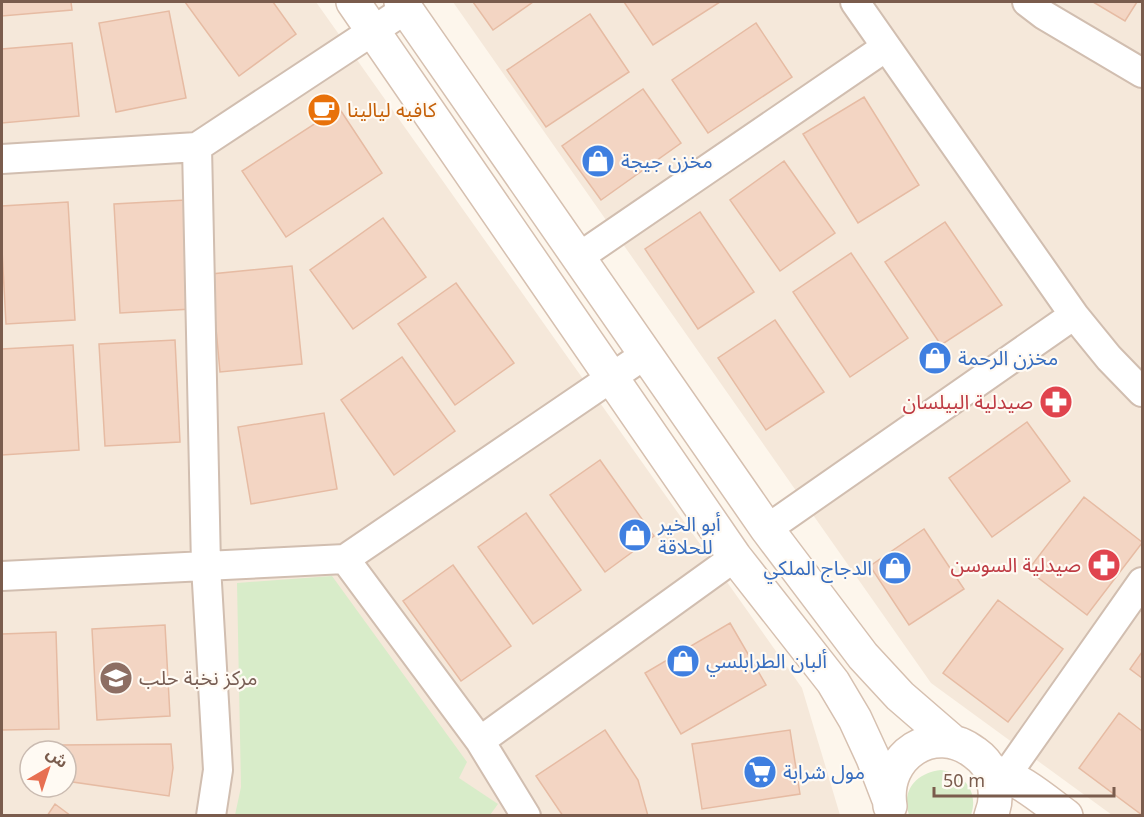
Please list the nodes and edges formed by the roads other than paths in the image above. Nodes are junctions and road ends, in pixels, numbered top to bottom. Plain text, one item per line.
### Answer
1 (352, 2) edge
2 (855, 2) edge
3 (1027, 2) edge
4 (404, 5) edge
5 (373, 31) junction
6 (886, 47) junction
7 (1143, 73) edge
8 (197, 147) junction
9 (2, 159) edge
10 (579, 257) junction
11 (1074, 315) junction
12 (646, 354) junction
13 (612, 378) junction
14 (1143, 392) edge
15 (767, 529) junction
16 (735, 557) junction
17 (345, 559) junction
18 (206, 566) junction
19 (2, 576) edge
20 (1143, 582) edge
21 (480, 741) junction
22 (952, 741) junction
23 (996, 787) edge
24 (890, 809) edge
25 (211, 816) edge
26 (526, 816) edge
27 (1066, 816) edge

1 - 5 street
2 - 6 street
3 - 7 street
4 - 5 street
4 - 10 street
5 - 8 street
5 - 13 street
6 - 10 street
6 - 11 street
8 - 9 street
8 - 18 street
10 - 12 street
11 - 14 street
11 - 15 street
12 - 13 street
12 - 15 street
13 - 16 street
13 - 17 street
15 - 22 street
16 - 21 street
16 - 24 street
17 - 18 street
17 - 21 street
18 - 19 street
18 - 25 street
20 - 23 street
21 - 26 street
22 - 23 street
22 - 24 street
23 - 27 street

